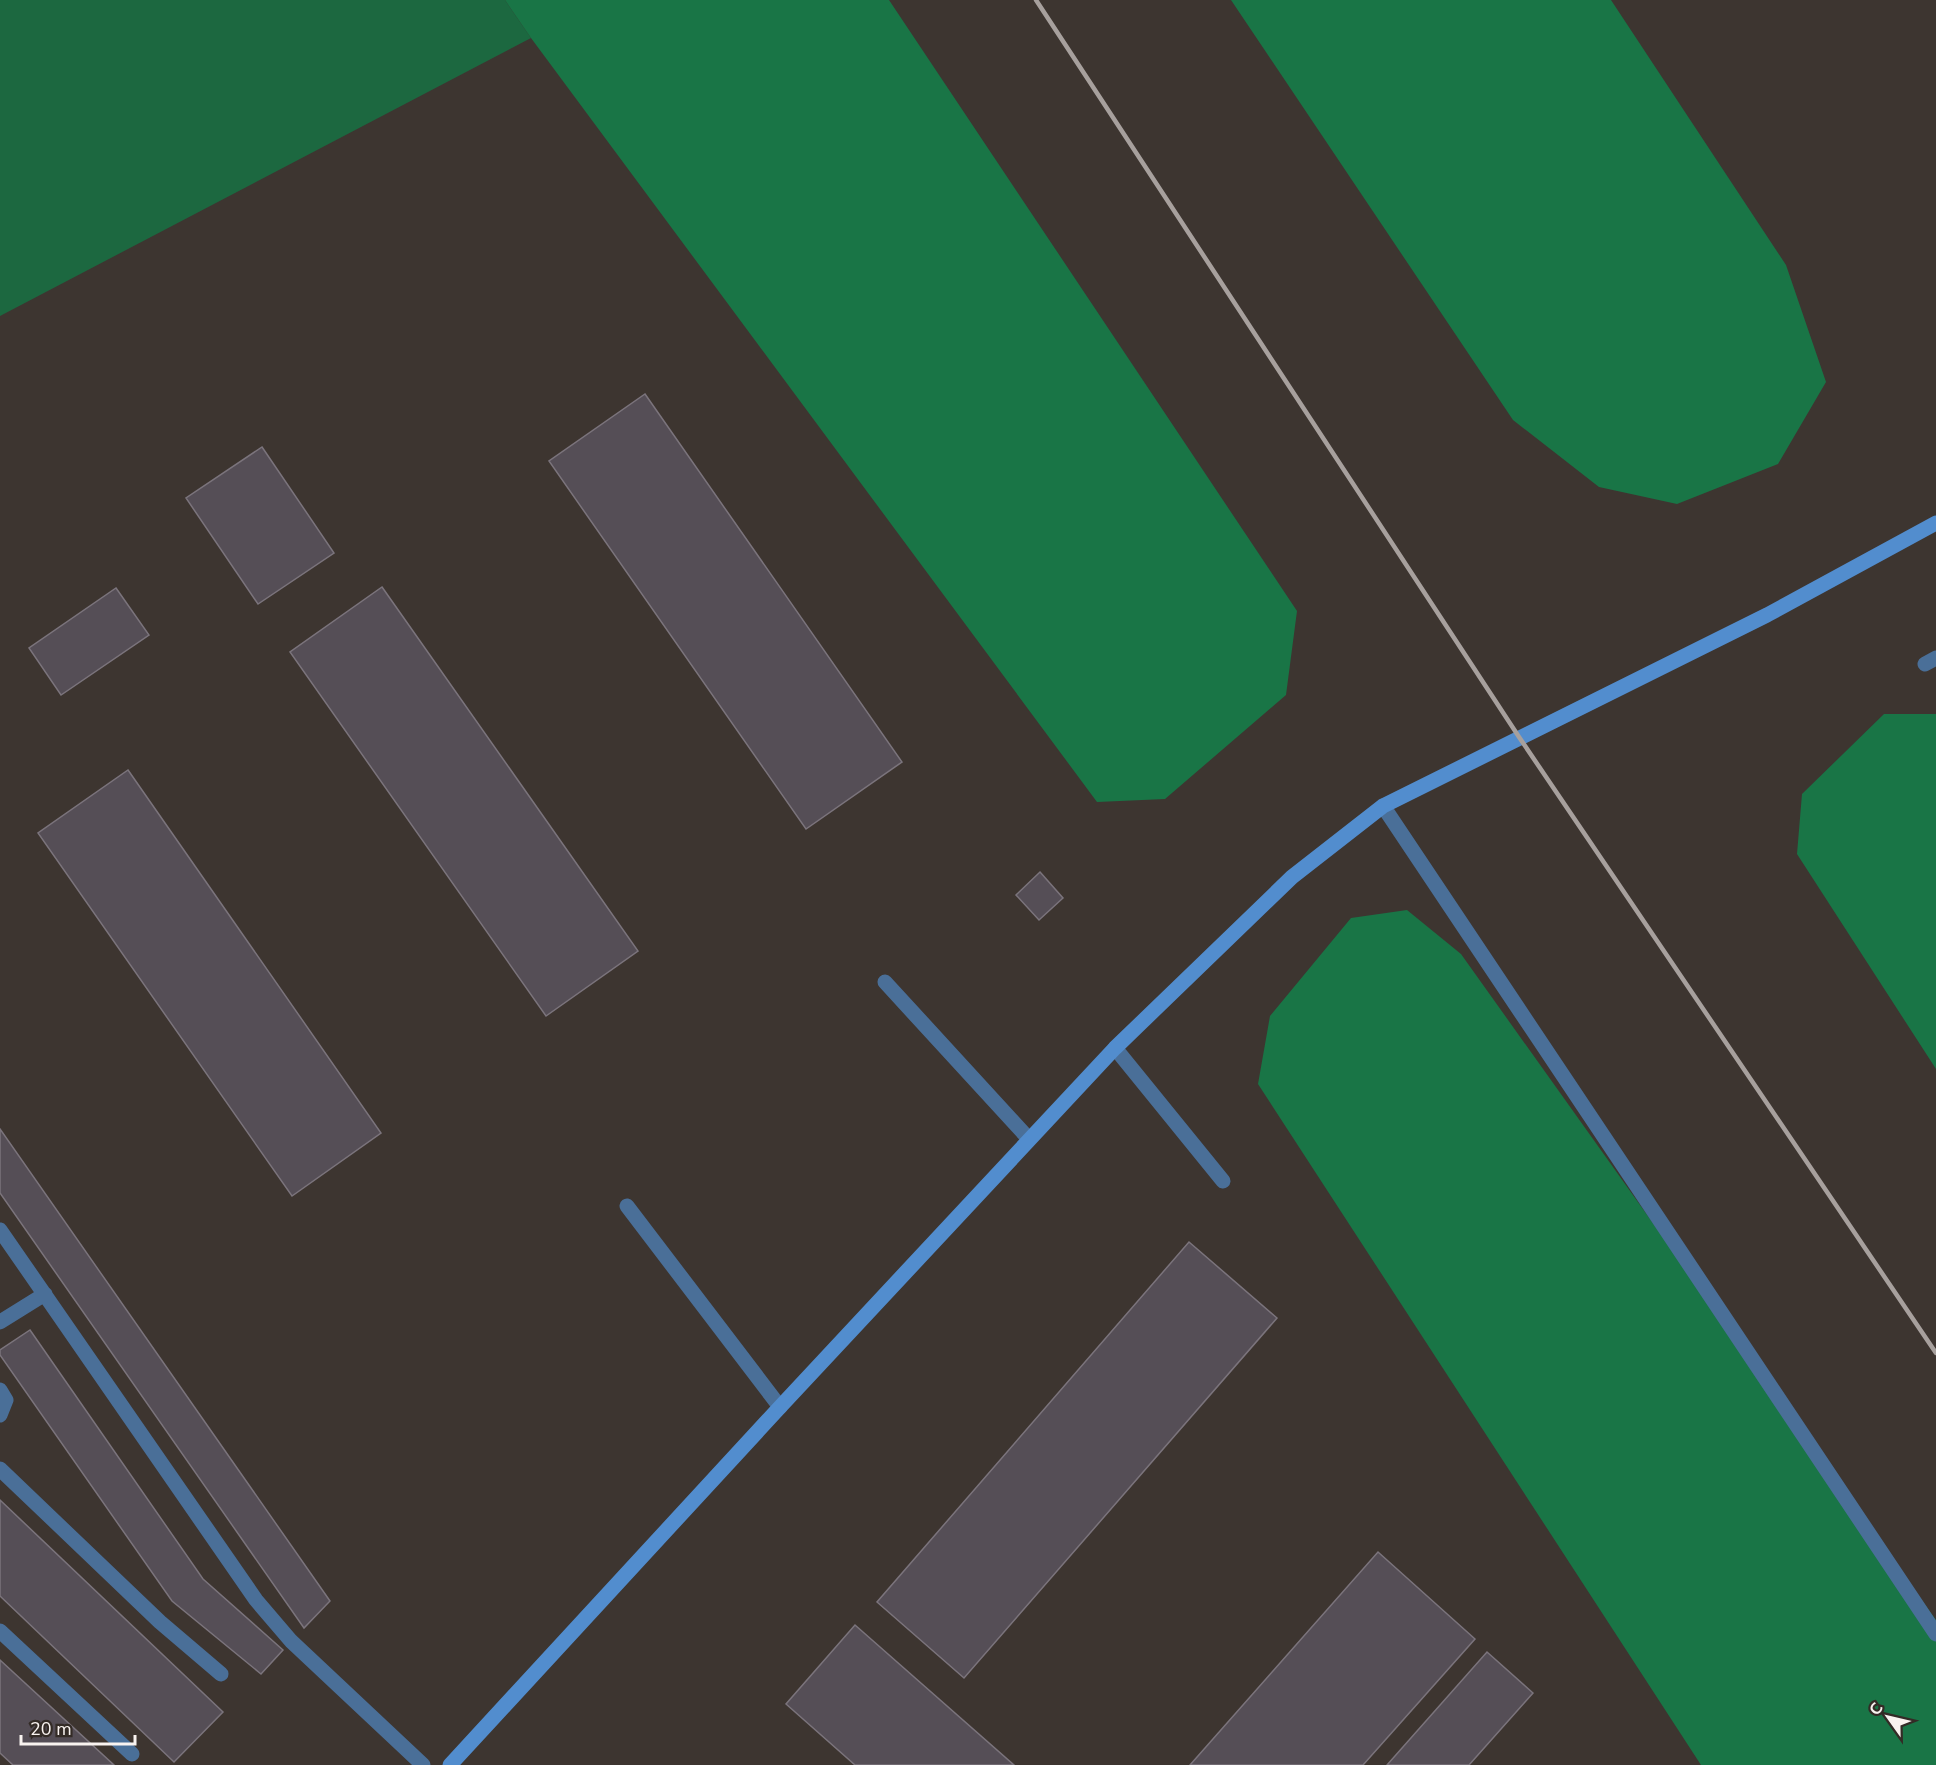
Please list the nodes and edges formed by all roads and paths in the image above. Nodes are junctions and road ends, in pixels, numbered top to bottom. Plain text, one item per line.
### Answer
1 (1936, 523) edge
2 (1383, 806) junction
3 (885, 982) dead end
4 (1115, 1048) junction
5 (1029, 1139) junction
6 (1223, 1181) dead end
7 (627, 1206) dead end
8 (0, 1230) edge
9 (45, 1294) junction
10 (0, 1322) edge
11 (0, 1390) edge
12 (780, 1407) junction
13 (0, 1415) edge
14 (0, 1469) edge
15 (0, 1631) edge
16 (1936, 1634) edge
17 (221, 1674) dead end
18 (132, 1754) dead end
19 (423, 1765) edge
20 (450, 1765) edge

1 - 2 street
2 - 4 street
2 - 16 street
3 - 5 street
4 - 5 street
4 - 6 street
5 - 12 street
7 - 12 street
8 - 9 street
9 - 10 street
9 - 19 street
11 - 13 street
12 - 20 street
14 - 17 street
15 - 18 street

